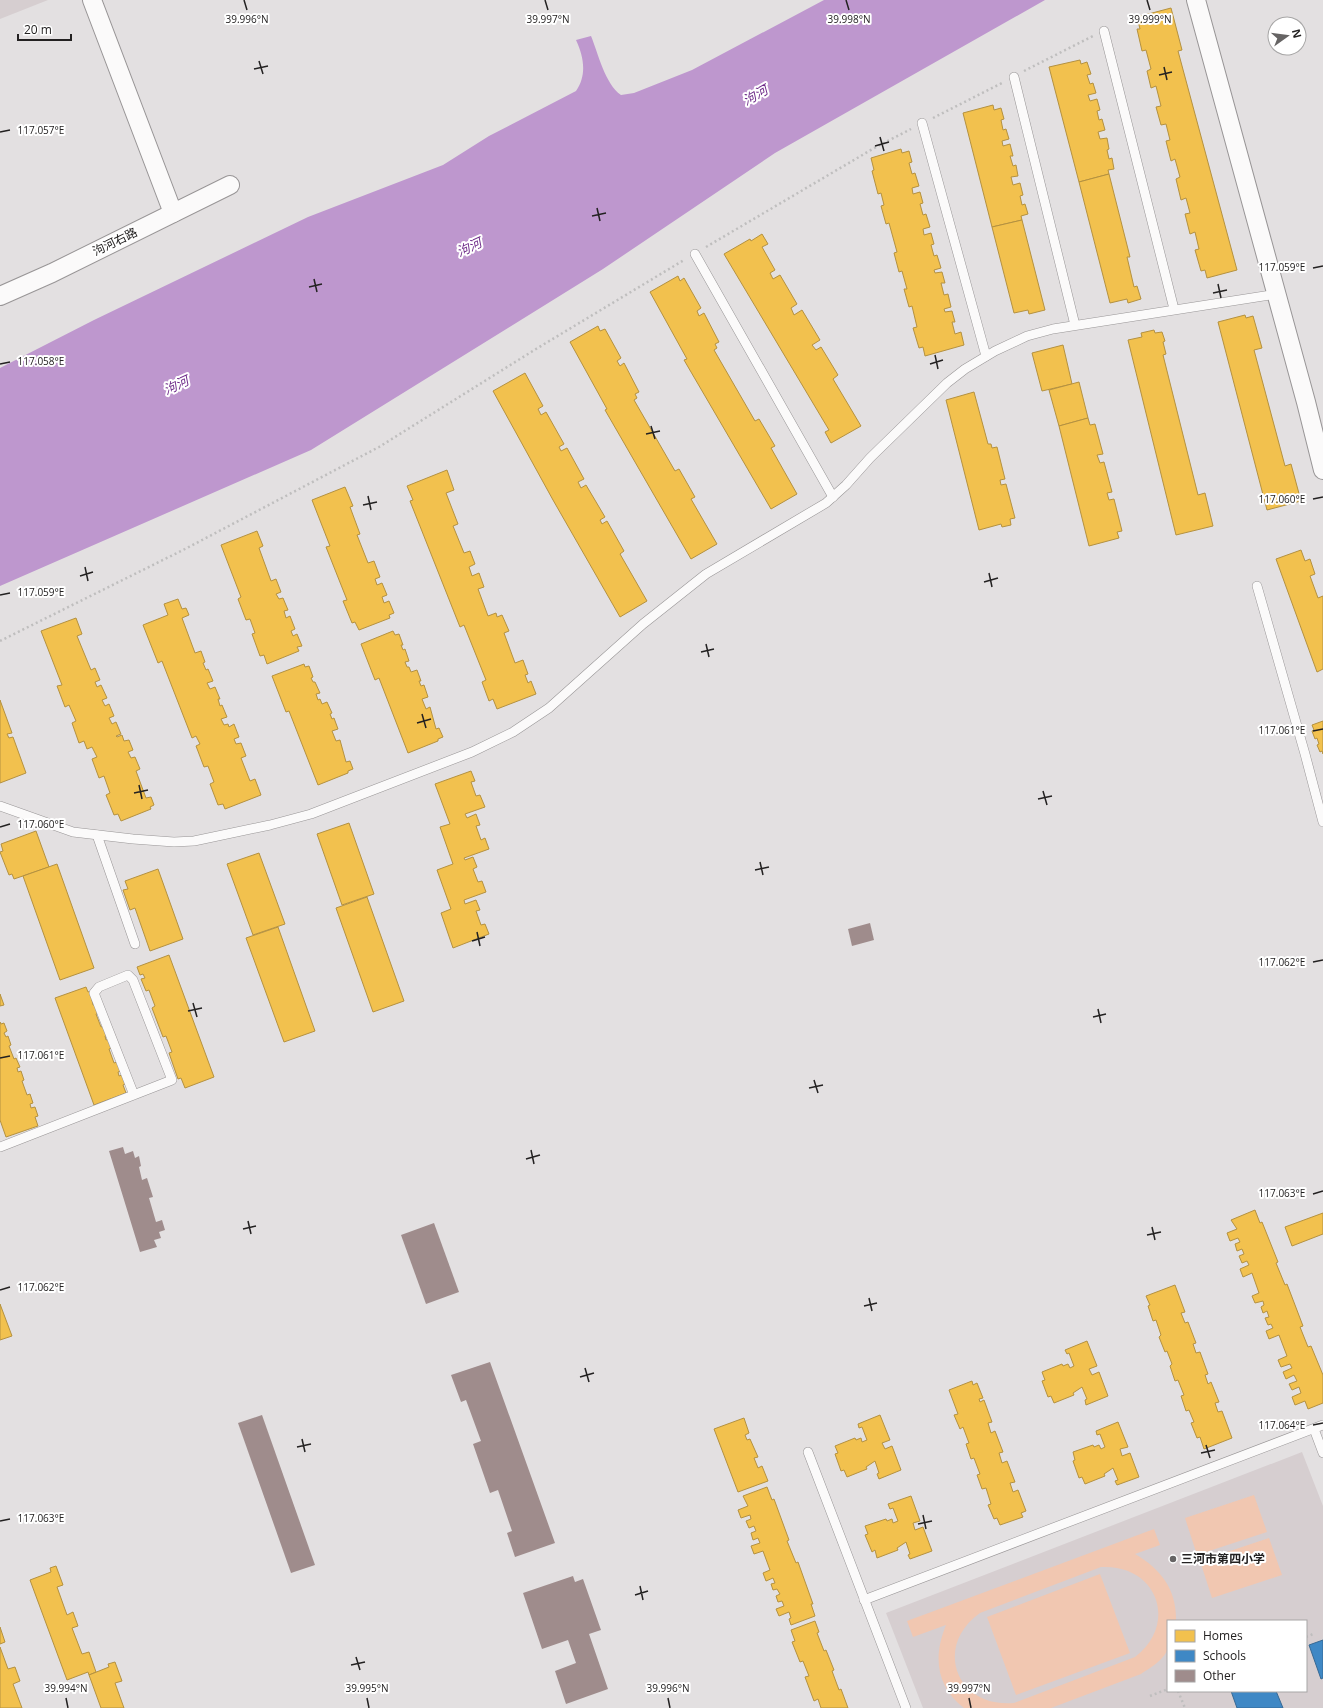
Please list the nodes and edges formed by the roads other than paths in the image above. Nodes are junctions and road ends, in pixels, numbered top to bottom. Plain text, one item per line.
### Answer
1 (92, 0) edge
2 (1196, 0) edge
3 (1104, 31) road end
4 (1014, 77) road end
5 (922, 123) road end
6 (230, 185) dead end
7 (173, 213) junction
8 (695, 254) road end
9 (1277, 294) junction
10 (0, 296) edge
11 (1174, 309) junction
12 (1075, 325) junction
13 (986, 356) junction
14 (1323, 470) edge
15 (833, 497) junction
16 (1257, 586) dead end
17 (0, 806) edge
18 (1323, 822) edge
19 (97, 835) junction
20 (135, 944) dead end
21 (134, 1095) junction
22 (0, 1147) edge
23 (1323, 1425) edge
24 (1314, 1429) junction
25 (808, 1452) dead end
26 (1323, 1453) edge
27 (864, 1600) junction
28 (906, 1708) edge

1 - 7 street
2 - 9 street
3 - 11 lane
4 - 12 lane
5 - 13 lane
6 - 7 street, 泃河右路
7 - 10 street, 泃河右路
8 - 15 lane
9 - 11 lane
9 - 14 street
11 - 12 lane
12 - 13 lane
13 - 15 lane
15 - 19 lane
16 - 18 lane
17 - 19 lane
19 - 20 lane
21 - 21 lane
21 - 22 lane
23 - 24 lane
24 - 26 lane
24 - 27 lane
25 - 27 lane
27 - 28 lane

